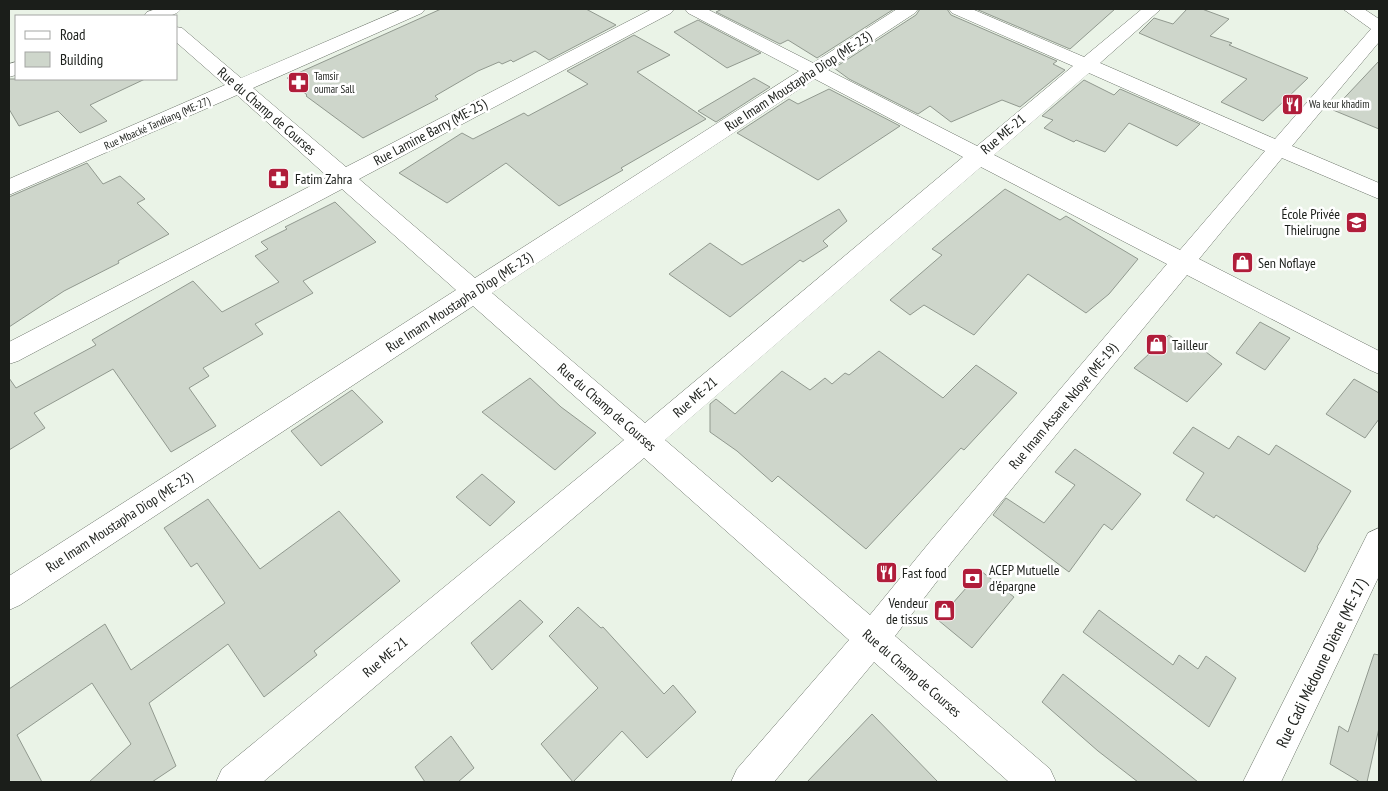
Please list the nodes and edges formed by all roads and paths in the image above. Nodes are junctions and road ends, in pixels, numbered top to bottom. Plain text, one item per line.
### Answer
1 (416, 9) edge
2 (665, 9) edge
3 (694, 9) edge
4 (909, 9) edge
5 (958, 9) edge
6 (1152, 9) edge
7 (1352, 9) edge
8 (1379, 27) edge
9 (178, 31) edge
10 (1379, 31) edge
11 (1085, 64) junction
12 (814, 71) junction
13 (239, 87) junction
14 (1278, 148) junction
15 (978, 155) junction
16 (343, 178) junction
17 (9, 188) edge
18 (1379, 192) edge
19 (1183, 262) junction
20 (474, 292) junction
21 (9, 354) edge
22 (1379, 363) edge
23 (645, 440) junction
24 (1379, 543) edge
25 (9, 594) edge
26 (872, 639) junction
27 (235, 782) edge
28 (750, 782) edge
29 (1037, 782) edge
30 (1262, 782) edge

1 - 13 street, Rue Mbacké Tandiang (ME-27)
2 - 16 street, Rue Lamine Barry (ME-25)
3 - 12 street
4 - 12 street, Rue Imam Moustapha Diop (ME-23)
5 - 11 street
6 - 11 street, Rue ME-21
7 - 8 street
9 - 13 street, Rue du Champ de Courses
10 - 14 street, Rue Imam Assane Ndoye (ME-19)
11 - 14 street
11 - 15 street, Rue ME-21
12 - 15 street
12 - 20 street, Rue Imam Moustapha Diop (ME-23)
13 - 16 street, Rue du Champ de Courses
13 - 17 street, Rue Mbacké Tandiang (ME-27)
14 - 18 street
14 - 19 street, Rue Imam Assane Ndoye (ME-19)
15 - 19 street
15 - 23 street, Rue ME-21
16 - 20 street, Rue du Champ de Courses
16 - 21 street, Rue Lamine Barry (ME-25)
19 - 22 street
19 - 26 street, Rue Imam Assane Ndoye (ME-19)
20 - 23 street, Rue du Champ de Courses
20 - 25 street, Rue Imam Moustapha Diop (ME-23)
23 - 26 street, Rue du Champ de Courses
23 - 27 street, Rue ME-21
24 - 30 street, Rue Cadi Médoune Diène (ME-17)
26 - 28 street, Rue Imam Assane Ndoye (ME-19)
26 - 29 street, Rue du Champ de Courses

